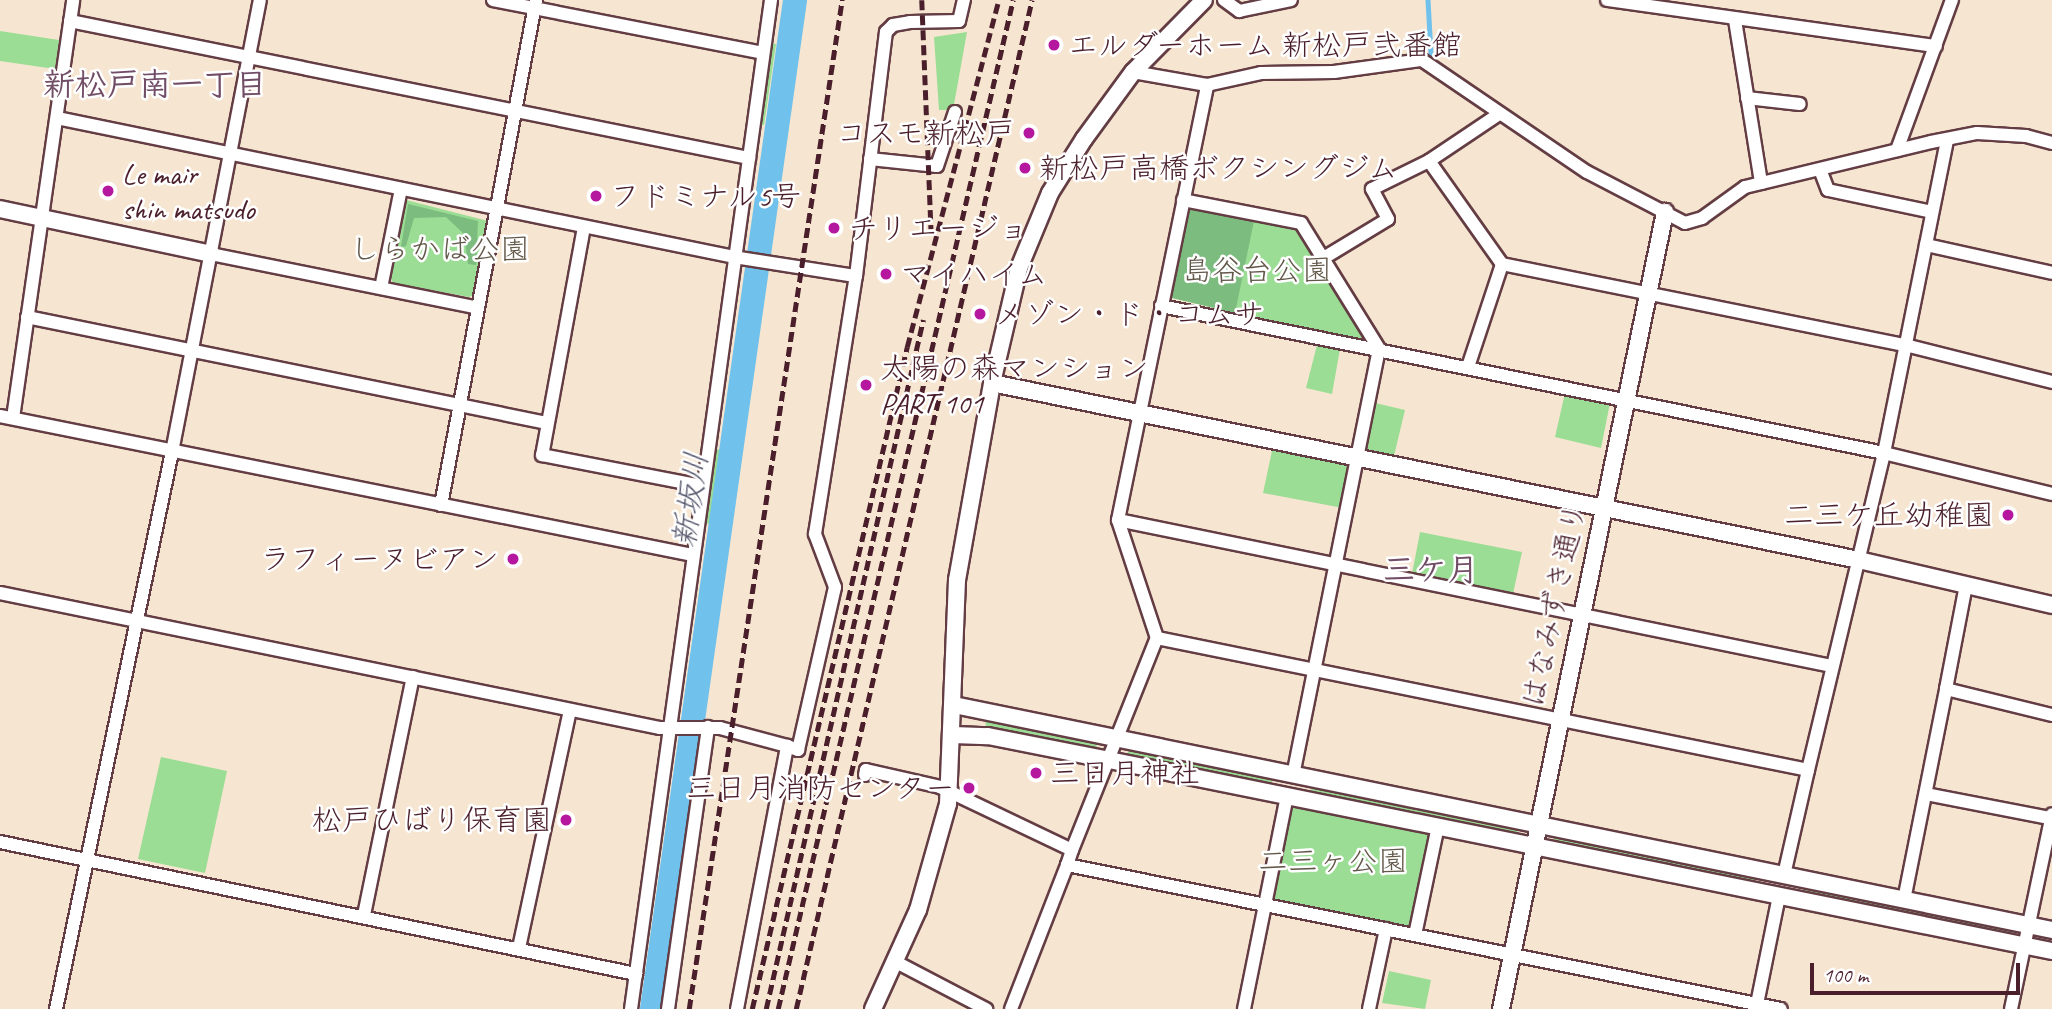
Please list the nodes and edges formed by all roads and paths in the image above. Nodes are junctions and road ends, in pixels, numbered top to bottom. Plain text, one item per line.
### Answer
1 (73, 0) edge
2 (260, 0) edge
3 (492, 0) edge
4 (771, 0) edge
5 (964, 0) edge
6 (1204, 0) edge
7 (1224, 0) edge
8 (1291, 0) edge
9 (1607, 0) edge
10 (1952, 0) edge
11 (535, 4) edge
12 (1735, 20) junction
13 (70, 21) junction
14 (1936, 46) junction
15 (763, 53) junction
16 (248, 57) junction
17 (1133, 72) junction
18 (1208, 85) junction
19 (1747, 98) junction
20 (1800, 104) dead end
21 (515, 111) junction
22 (955, 112) dead end
23 (1499, 114) junction
24 (57, 118) junction
25 (1947, 140) junction
26 (2052, 143) edge
27 (1897, 150) junction
28 (230, 153) junction
29 (749, 158) junction
30 (870, 159) junction
31 (1429, 161) junction
32 (1821, 172) junction
33 (1761, 183) junction
34 (401, 189) junction
35 (1183, 200) junction
36 (0, 209) edge
37 (497, 209) junction
38 (1665, 212) junction
39 (1932, 212) junction
40 (41, 218) junction
41 (584, 227) junction
42 (1926, 245) junction
43 (211, 254) junction
44 (734, 257) junction
45 (1322, 259) junction
46 (1502, 264) junction
47 (2052, 273) edge
48 (856, 276) junction
49 (381, 288) junction
50 (1646, 293) junction
51 (1161, 306) junction
52 (478, 308) junction
53 (27, 317) junction
54 (1905, 345) junction
55 (1379, 349) junction
56 (192, 350) junction
57 (1468, 366) junction
58 (2052, 382) edge
59 (992, 383) junction
60 (1625, 399) junction
61 (460, 405) junction
62 (1139, 413) junction
63 (6, 417) edge
64 (547, 423) junction
65 (172, 452) junction
66 (1884, 453) junction
67 (1358, 458) junction
68 (702, 486) junction
69 (2052, 494) edge
70 (441, 505) junction
71 (1603, 509) junction
72 (1118, 520) junction
73 (693, 555) junction
74 (1859, 560) junction
75 (1336, 565) junction
76 (1966, 585) junction
77 (0, 593) edge
78 (2052, 605) edge
79 (1582, 615) junction
80 (135, 622) junction
81 (1157, 638) junction
82 (1832, 666) junction
83 (1315, 668) junction
84 (413, 677) junction
85 (1945, 689) junction
86 (954, 705) junction
87 (570, 710) junction
88 (2052, 715) edge
89 (1559, 719) junction
90 (708, 727) junction
91 (671, 728) junction
92 (953, 735) junction
93 (1117, 740) junction
94 (786, 746) junction
95 (1109, 760) junction
96 (1808, 770) junction
97 (864, 775) dead end
98 (1293, 775) junction
99 (950, 791) junction
100 (1926, 794) junction
101 (1287, 796) junction
102 (2051, 816) edge
103 (1438, 826) junction
104 (1539, 826) junction
105 (0, 842) edge
106 (1535, 846) junction
107 (1072, 850) junction
108 (86, 859) junction
109 (1067, 865) junction
110 (1784, 875) junction
111 (1780, 896) junction
112 (1904, 900) junction
113 (1266, 904) junction
114 (365, 915) junction
115 (2028, 925) junction
116 (1386, 929) junction
117 (2052, 930) edge
118 (1415, 935) junction
119 (2024, 945) junction
120 (519, 948) junction
121 (2052, 951) edge
122 (1512, 955) junction
123 (896, 962) junction
124 (636, 974) junction
125 (1756, 1007) edge
126 (56, 1009) edge
127 (631, 1009) edge
128 (668, 1009) edge
129 (737, 1009) edge
130 (873, 1009) edge
131 (986, 1009) edge
132 (1011, 1009) edge
133 (1244, 1009) edge
134 (1369, 1009) edge
135 (1501, 1009) edge
136 (1781, 1009) edge
137 (2011, 1009) edge

1 - 13 street
2 - 16 street
3 - 11 street
4 - 15 street
5 - 30 street
6 - 17 street
7 - 8 street
9 - 12 street
10 - 14 street
11 - 15 street
11 - 21 street
12 - 14 street
12 - 19 street
13 - 16 street
13 - 24 street
14 - 27 street
15 - 29 street
16 - 21 street
16 - 28 street
17 - 18 street
17 - 59 street
18 - 23 street
18 - 35 street
19 - 20 street
19 - 33 street
21 - 29 street
21 - 37 street
22 - 30 street
23 - 31 street
23 - 38 street
24 - 28 street
24 - 40 street
25 - 26 street
25 - 27 street
25 - 39 street
27 - 32 street
28 - 34 street
28 - 43 street
29 - 44 street
30 - 48 street
31 - 45 street
31 - 46 street
32 - 33 street
32 - 39 street
33 - 38 street
34 - 37 street
34 - 49 street
35 - 45 street
35 - 51 street
36 - 40 street
37 - 41 street
37 - 52 street
38 - 50 street, はなみずき通り
39 - 42 street
40 - 43 street
40 - 53 street
41 - 44 street
41 - 64 street
42 - 47 street
42 - 54 street
43 - 49 street
43 - 56 street
44 - 48 street
44 - 68 street
45 - 55 street
46 - 50 street
46 - 57 street
48 - 94 street
49 - 52 street
50 - 54 street
50 - 60 street, はなみずき通り
51 - 55 street
51 - 62 street
52 - 61 street
53 - 56 street
53 - 63 street
54 - 58 street
54 - 66 street
55 - 57 street
55 - 67 street
56 - 61 street
56 - 65 street
57 - 60 street
59 - 62 street
59 - 86 street
60 - 66 street
60 - 71 street, はなみずき通り
61 - 64 street
61 - 70 street
62 - 67 street
62 - 72 street
63 - 65 street
64 - 68 street
65 - 70 street
65 - 80 street
66 - 69 street
66 - 74 street
67 - 71 street
67 - 75 street
68 - 73 street
70 - 73 street
71 - 74 street
71 - 79 street, はなみずき通り
72 - 75 street
72 - 81 street
73 - 91 street
74 - 76 street
74 - 82 street
75 - 79 street
75 - 83 street
76 - 78 street
76 - 85 street
77 - 80 street
79 - 82 street
79 - 89 street, はなみずき通り
80 - 84 street
80 - 108 street
81 - 83 street
81 - 93 street
82 - 96 street
83 - 89 street
83 - 98 street
84 - 87 street
84 - 114 street
85 - 88 street
85 - 100 street
86 - 92 street
86 - 93 street
87 - 91 street
87 - 120 street
89 - 96 street
89 - 104 street, はなみずき通り
90 - 91 street
90 - 94 street
90 - 128 street
91 - 124 street
92 - 95 street
92 - 99 street
93 - 95 street
93 - 98 street
94 - 129 street
95 - 101 street
95 - 107 street
96 - 110 street
97 - 99 street
98 - 104 street
99 - 107 street
99 - 123 street
100 - 102 street
100 - 112 street
101 - 103 street
101 - 113 street
102 - 115 street
103 - 106 street
103 - 118 street
104 - 106 street, はなみずき通り
104 - 110 street
105 - 108 street
106 - 111 street
106 - 122 street, はなみずき通り
107 - 109 street
108 - 114 street
108 - 126 street
109 - 113 street
109 - 132 street
110 - 111 street
110 - 111 street
110 - 112 street
111 - 119 street
111 - 125 street
112 - 115 street
113 - 116 street
113 - 133 street
114 - 120 street
115 - 117 street
115 - 119 street
116 - 118 street
116 - 134 street
118 - 122 street
119 - 121 street
119 - 137 street
120 - 124 street
122 - 125 street
122 - 135 street, はなみずき通り
123 - 130 street
123 - 131 street
124 - 127 street
125 - 136 street

